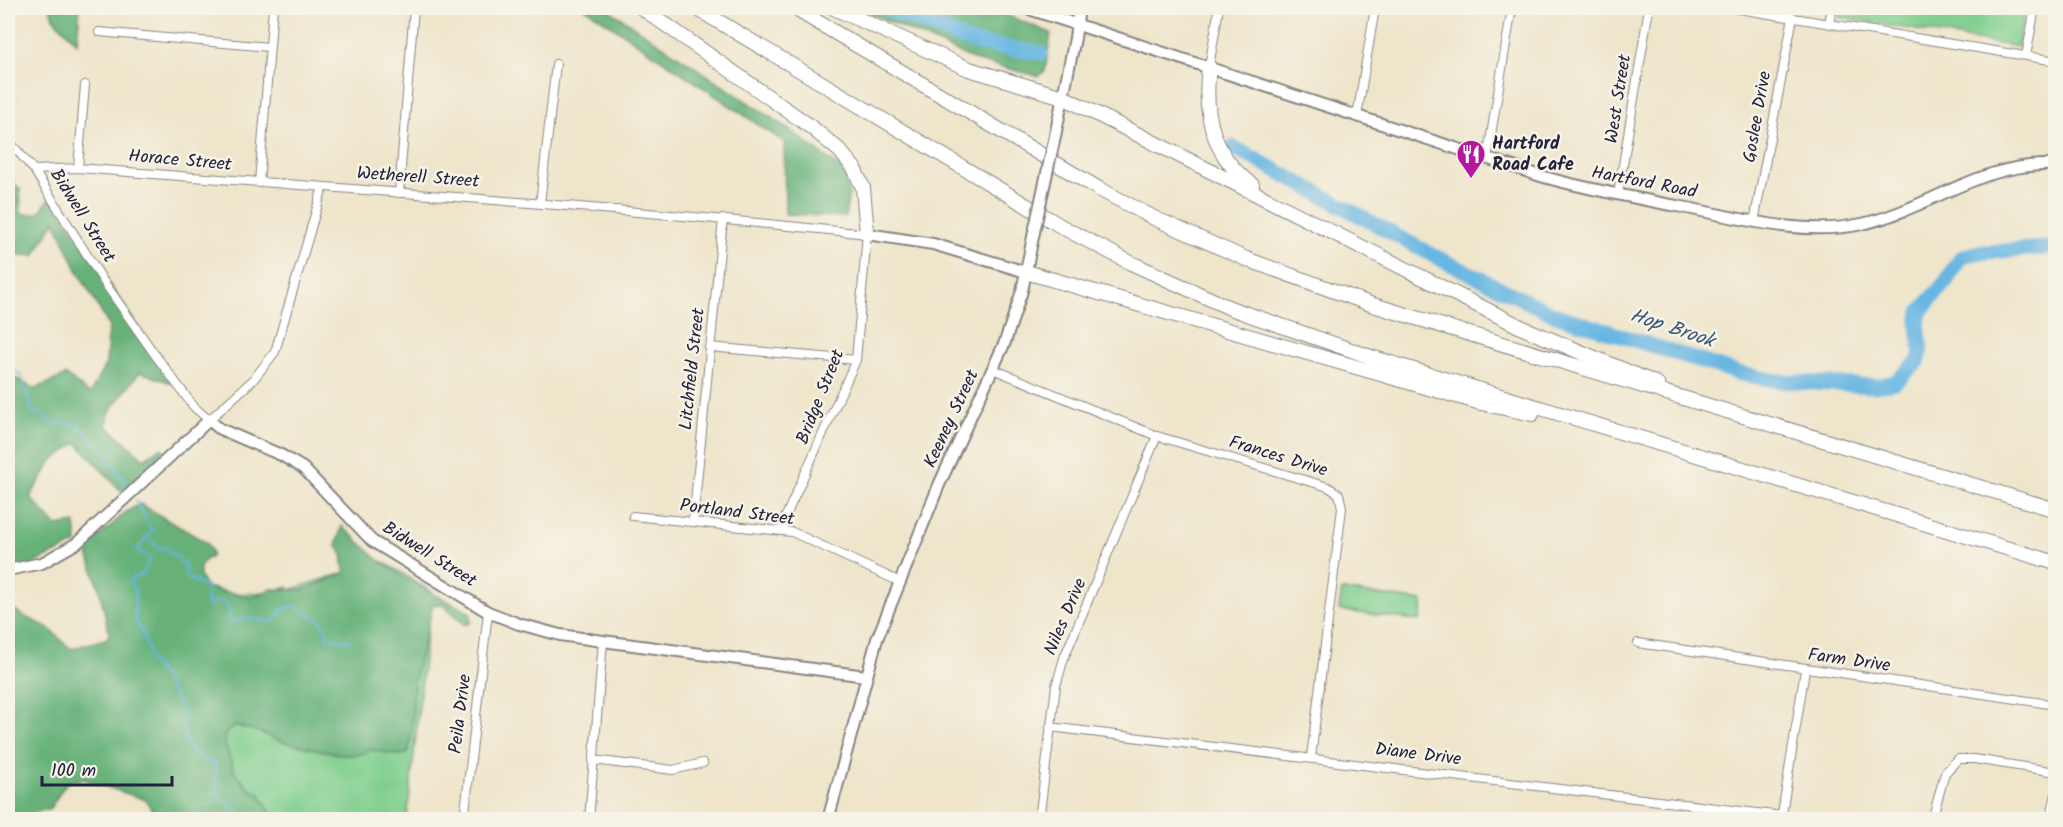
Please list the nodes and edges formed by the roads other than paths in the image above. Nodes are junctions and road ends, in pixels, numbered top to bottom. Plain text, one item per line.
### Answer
1 (273, 8) edge
2 (414, 8) edge
3 (642, 8) edge
4 (696, 8) edge
5 (794, 8) edge
6 (834, 8) edge
7 (1026, 8) edge
8 (1079, 8) edge
9 (1219, 8) edge
10 (1375, 8) edge
11 (1512, 8) edge
12 (1649, 8) edge
13 (1733, 8) edge
14 (1832, 8) edge
15 (2035, 8) edge
16 (1792, 17) junction
17 (1829, 23) junction
18 (1077, 24) junction
19 (99, 32) dead end
20 (269, 47) junction
21 (2026, 56) junction
22 (2055, 62) edge
23 (556, 64) dead end
24 (1209, 67) junction
25 (85, 85) dead end
26 (1063, 97) junction
27 (1356, 116) junction
28 (8, 140) edge
29 (1487, 159) junction
30 (2055, 165) edge
31 (78, 168) junction
32 (34, 170) junction
33 (259, 183) junction
34 (323, 187) junction
35 (399, 193) junction
36 (1618, 195) junction
37 (540, 204) junction
38 (1302, 217) junction
39 (723, 219) junction
40 (1754, 222) junction
41 (867, 234) junction
42 (1026, 272) junction
43 (710, 347) junction
44 (856, 360) junction
45 (993, 369) junction
46 (1680, 398) junction
47 (1573, 419) junction
48 (209, 420) junction
49 (1157, 436) junction
50 (2055, 510) edge
51 (633, 516) dead end
52 (693, 522) junction
53 (782, 530) junction
54 (2055, 563) edge
55 (8, 570) edge
56 (900, 582) junction
57 (488, 612) junction
58 (603, 642) junction
59 (1638, 643) dead end
60 (1805, 670) junction
61 (866, 676) junction
62 (2055, 705) edge
63 (1050, 727) junction
64 (1311, 757) junction
65 (592, 760) junction
66 (703, 763) dead end
67 (2055, 772) edge
68 (2055, 794) edge
69 (1782, 818) edge
70 (464, 819) edge
71 (589, 819) edge
72 (828, 819) edge
73 (1039, 819) edge
74 (1932, 819) edge
75 (2050, 819) edge

1 - 20 street
2 - 35 street
3 - 41 highway
4 - 47 highway
5 - 46 highway
6 - 26 highway
7 - 18 main road, Hartford Road
8 - 18 main road, Keeney Street
9 - 24 street
10 - 27 street
11 - 29 street
12 - 36 street, West Street
13 - 16 street
14 - 17 street
15 - 21 street
16 - 17 street
16 - 40 street, Goslee Drive
17 - 21 street
18 - 24 main road, Hartford Road
18 - 26 main road, Keeney Street
19 - 20 street
20 - 33 street
21 - 22 street
23 - 37 street
24 - 27 main road, Hartford Road
24 - 38 highway
25 - 31 street
26 - 38 highway
26 - 42 main road, Keeney Street, bridge
27 - 29 main road, Hartford Road
28 - 32 street, Bidwell Street
29 - 36 main road, Hartford Road
30 - 40 main road, Hartford Road
31 - 32 street, Horace Street
31 - 33 street, Horace Street
32 - 48 street, Bidwell Street
33 - 34 street, Horace Street
34 - 35 street, Wetherell Street
34 - 48 street
35 - 37 street, Wetherell Street
36 - 40 main road, Hartford Road
37 - 39 street, Wetherell Street
38 - 46 highway
39 - 41 street, Wetherell Street
39 - 43 street, Litchfield Street
41 - 42 main road, Wetherell Street
41 - 44 street, Bridge Street
42 - 45 main road, Keeney Street
42 - 47 highway
43 - 44 street
43 - 52 street, Litchfield Street
44 - 53 street, Bridge Street
45 - 49 street, Frances Drive
45 - 56 main road, Keeney Street
46 - 50 highway
47 - 54 highway
48 - 55 main road
48 - 57 main road, Bidwell Street
49 - 63 street, Niles Drive
49 - 64 street, Frances Drive
51 - 52 street, Portland Street
52 - 53 street, Portland Street
53 - 56 street, Portland Street
56 - 61 main road, Keeney Street
57 - 58 main road, Bidwell Street
57 - 70 street, Peila Drive
58 - 61 main road, Bidwell Street
58 - 65 street
59 - 60 street, Farm Drive
60 - 62 street, Farm Drive
60 - 69 street
61 - 72 main road, Keeney Street
63 - 64 street, Diane Drive
63 - 73 street, Niles Drive
64 - 69 street, Diane Drive
65 - 66 street
65 - 71 street
67 - 74 street
68 - 75 street

